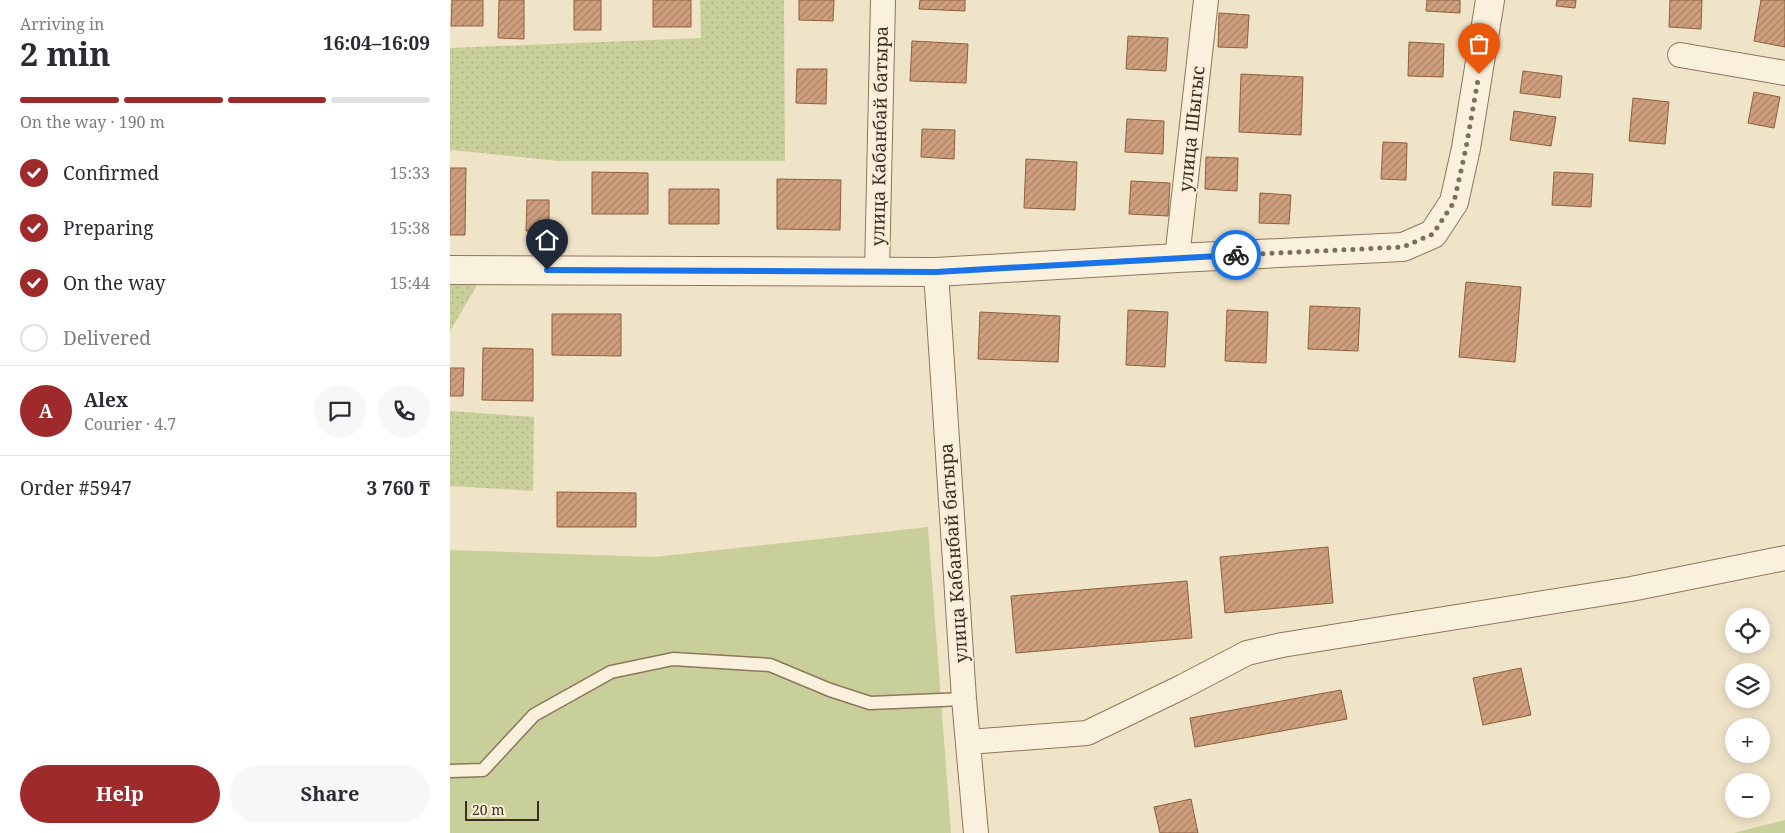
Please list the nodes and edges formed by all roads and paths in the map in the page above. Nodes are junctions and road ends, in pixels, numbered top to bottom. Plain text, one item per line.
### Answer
1 (883, 0) edge
2 (1206, 0) edge
3 (1490, 0) edge
4 (1680, 55) dead end
5 (1785, 73) edge
6 (1177, 258) junction
7 (450, 270) edge
8 (877, 272) junction
9 (936, 272) junction
10 (1785, 558) edge
11 (964, 698) junction
12 (968, 742) junction
13 (450, 771) edge
14 (976, 833) edge

1 - 8 street, улица Кабанбай батыра
2 - 6 street, улица Шыгыс
3 - 6 street
4 - 5 street
6 - 9 street
7 - 8 street
8 - 9 street
9 - 11 street, улица Кабанбай батыра
10 - 12 street
11 - 12 street, улица Кабанбай батыра
11 - 13 lane
12 - 14 street, улица Кабанбай батыра

